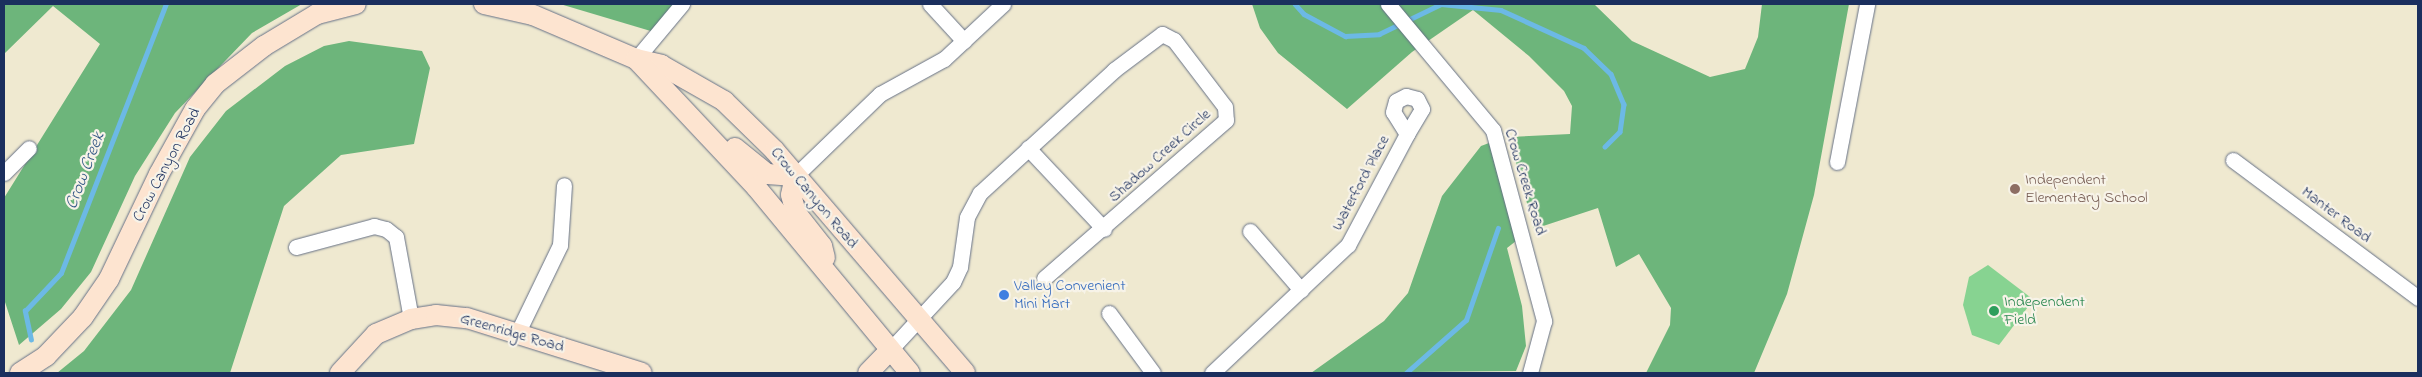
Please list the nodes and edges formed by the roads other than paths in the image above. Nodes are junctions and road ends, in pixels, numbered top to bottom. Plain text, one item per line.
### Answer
1 (356, 4) edge
2 (484, 4) edge
3 (682, 4) edge
4 (930, 4) edge
5 (1003, 4) edge
6 (1388, 4) edge
7 (1867, 4) edge
8 (964, 41) junction
9 (636, 59) junction
10 (679, 106) junction
11 (1407, 134) dead end
12 (29, 148) dead end
13 (1028, 148) junction
14 (2233, 160) dead end
15 (1837, 162) dead end
16 (4, 173) edge
17 (795, 176) junction
18 (564, 186) dead end
19 (1104, 229) junction
20 (1250, 231) dead end
21 (296, 247) dead end
22 (824, 270) junction
23 (1044, 278) dead end
24 (1301, 290) junction
25 (2418, 298) edge
26 (1109, 313) dead end
27 (411, 319) junction
28 (918, 319) junction
29 (517, 334) junction
30 (889, 351) junction
31 (20, 373) edge
32 (340, 373) edge
33 (642, 373) edge
34 (868, 373) edge
35 (888, 373) edge
36 (910, 373) edge
37 (965, 373) edge
38 (1153, 373) edge
39 (1212, 373) edge
40 (1530, 373) edge

1 - 31 main road, Crow Canyon Road
2 - 9 main road, Crow Canyon Road
3 - 9 street
4 - 8 street
5 - 8 street
6 - 40 street, Crow Creek Road
7 - 15 street
8 - 17 street
9 - 10 main road, Crow Canyon Road
9 - 17 main road, Crow Canyon Road
10 - 17 main road
10 - 22 main road, Crow Canyon Road
11 - 24 street, Waterford Place
12 - 16 street
13 - 19 street
13 - 19 street, Shadow Creek Circle
13 - 28 street, Shadow Creek Circle
14 - 25 street, Manter Road
17 - 22 main road
17 - 28 main road, Crow Canyon Road
18 - 29 street
19 - 23 street, Shadow Creek Circle
20 - 24 street
21 - 27 street
22 - 30 main road, Crow Canyon Road
24 - 39 street, Waterford Place
26 - 38 street
27 - 29 main road, Greenridge Road
27 - 32 main road, Greenridge Road
28 - 30 street, Shadow Creek Circle
28 - 37 main road, Crow Canyon Road
29 - 33 main road, Greenridge Road
30 - 34 main road
30 - 35 main road
30 - 36 main road, Crow Canyon Road

